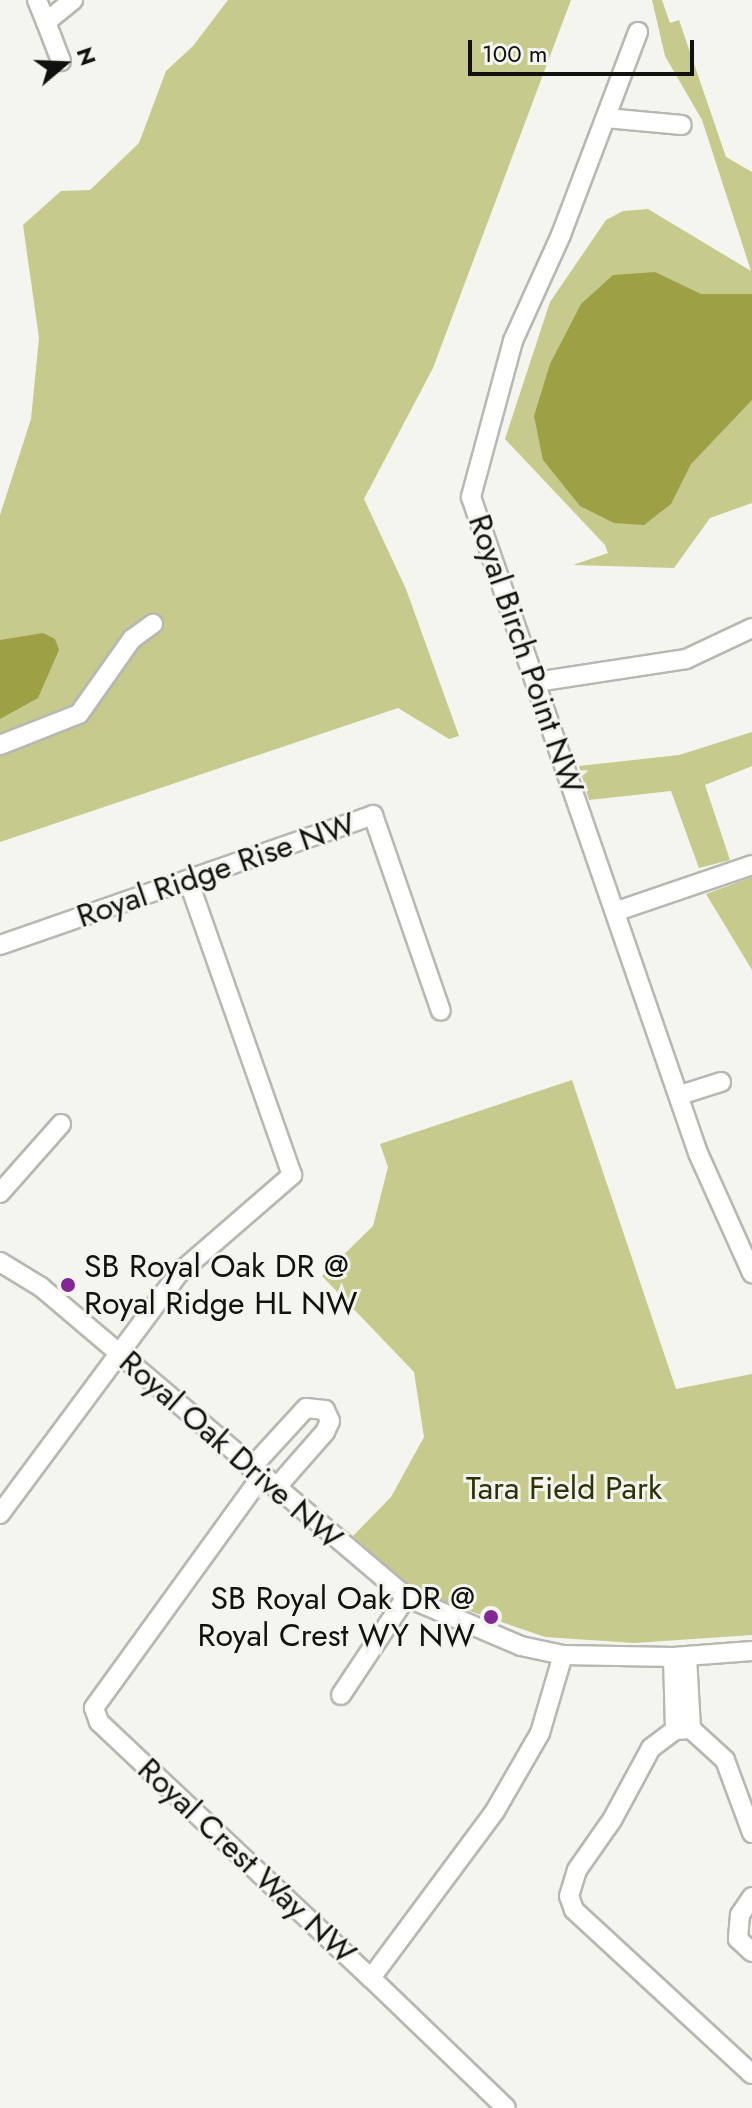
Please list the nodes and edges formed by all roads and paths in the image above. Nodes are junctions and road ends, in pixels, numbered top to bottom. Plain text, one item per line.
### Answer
1 (37, 0) edge
2 (73, 0) edge
3 (46, 22) junction
4 (638, 32) dead end
5 (61, 61) dead end
6 (606, 118) junction
7 (682, 125) dead end
8 (153, 624) dead end
9 (752, 628) edge
10 (536, 682) junction
11 (0, 745) edge
12 (752, 865) edge
13 (189, 882) junction
14 (617, 911) junction
15 (0, 945) edge
16 (441, 1011) dead end
17 (721, 1082) dead end
18 (680, 1095) junction
19 (61, 1124) dead end
20 (0, 1193) edge
21 (0, 1262) edge
22 (752, 1273) edge
23 (119, 1353) junction
24 (263, 1478) junction
25 (0, 1514) edge
26 (406, 1597) junction
27 (752, 1651) edge
28 (563, 1655) junction
29 (680, 1657) junction
30 (341, 1695) dead end
31 (683, 1730) junction
32 (752, 1833) edge
33 (752, 1897) edge
34 (752, 1952) edge
35 (371, 1978) junction
36 (752, 2074) edge
37 (506, 2108) edge

1 - 3 street
2 - 3 street
3 - 5 street
4 - 6 street, Royal Birch Point NW
6 - 7 street
6 - 10 street, Royal Birch Point NW
8 - 11 street
9 - 10 street
10 - 14 street, Royal Birch Point NW
12 - 14 street
13 - 15 street, Royal Ridge Rise NW
13 - 16 street, Royal Ridge Rise NW
13 - 23 street
14 - 18 street, Royal Birch Point NW
17 - 18 street
18 - 22 street, Royal Birch Point NW
19 - 20 street
21 - 23 street, Royal Oak Drive NW
23 - 24 street, Royal Oak Drive NW
23 - 25 street
24 - 26 street, Royal Oak Drive NW
24 - 35 street, Royal Crest Way NW
26 - 28 street, Royal Oak Drive NW
26 - 30 street
27 - 29 street, Royal Oak Drive NW
28 - 29 street, Royal Oak Drive NW
28 - 35 street, Royal Crest Way NW
29 - 31 street
31 - 32 street
31 - 36 street
33 - 34 street
35 - 37 street

